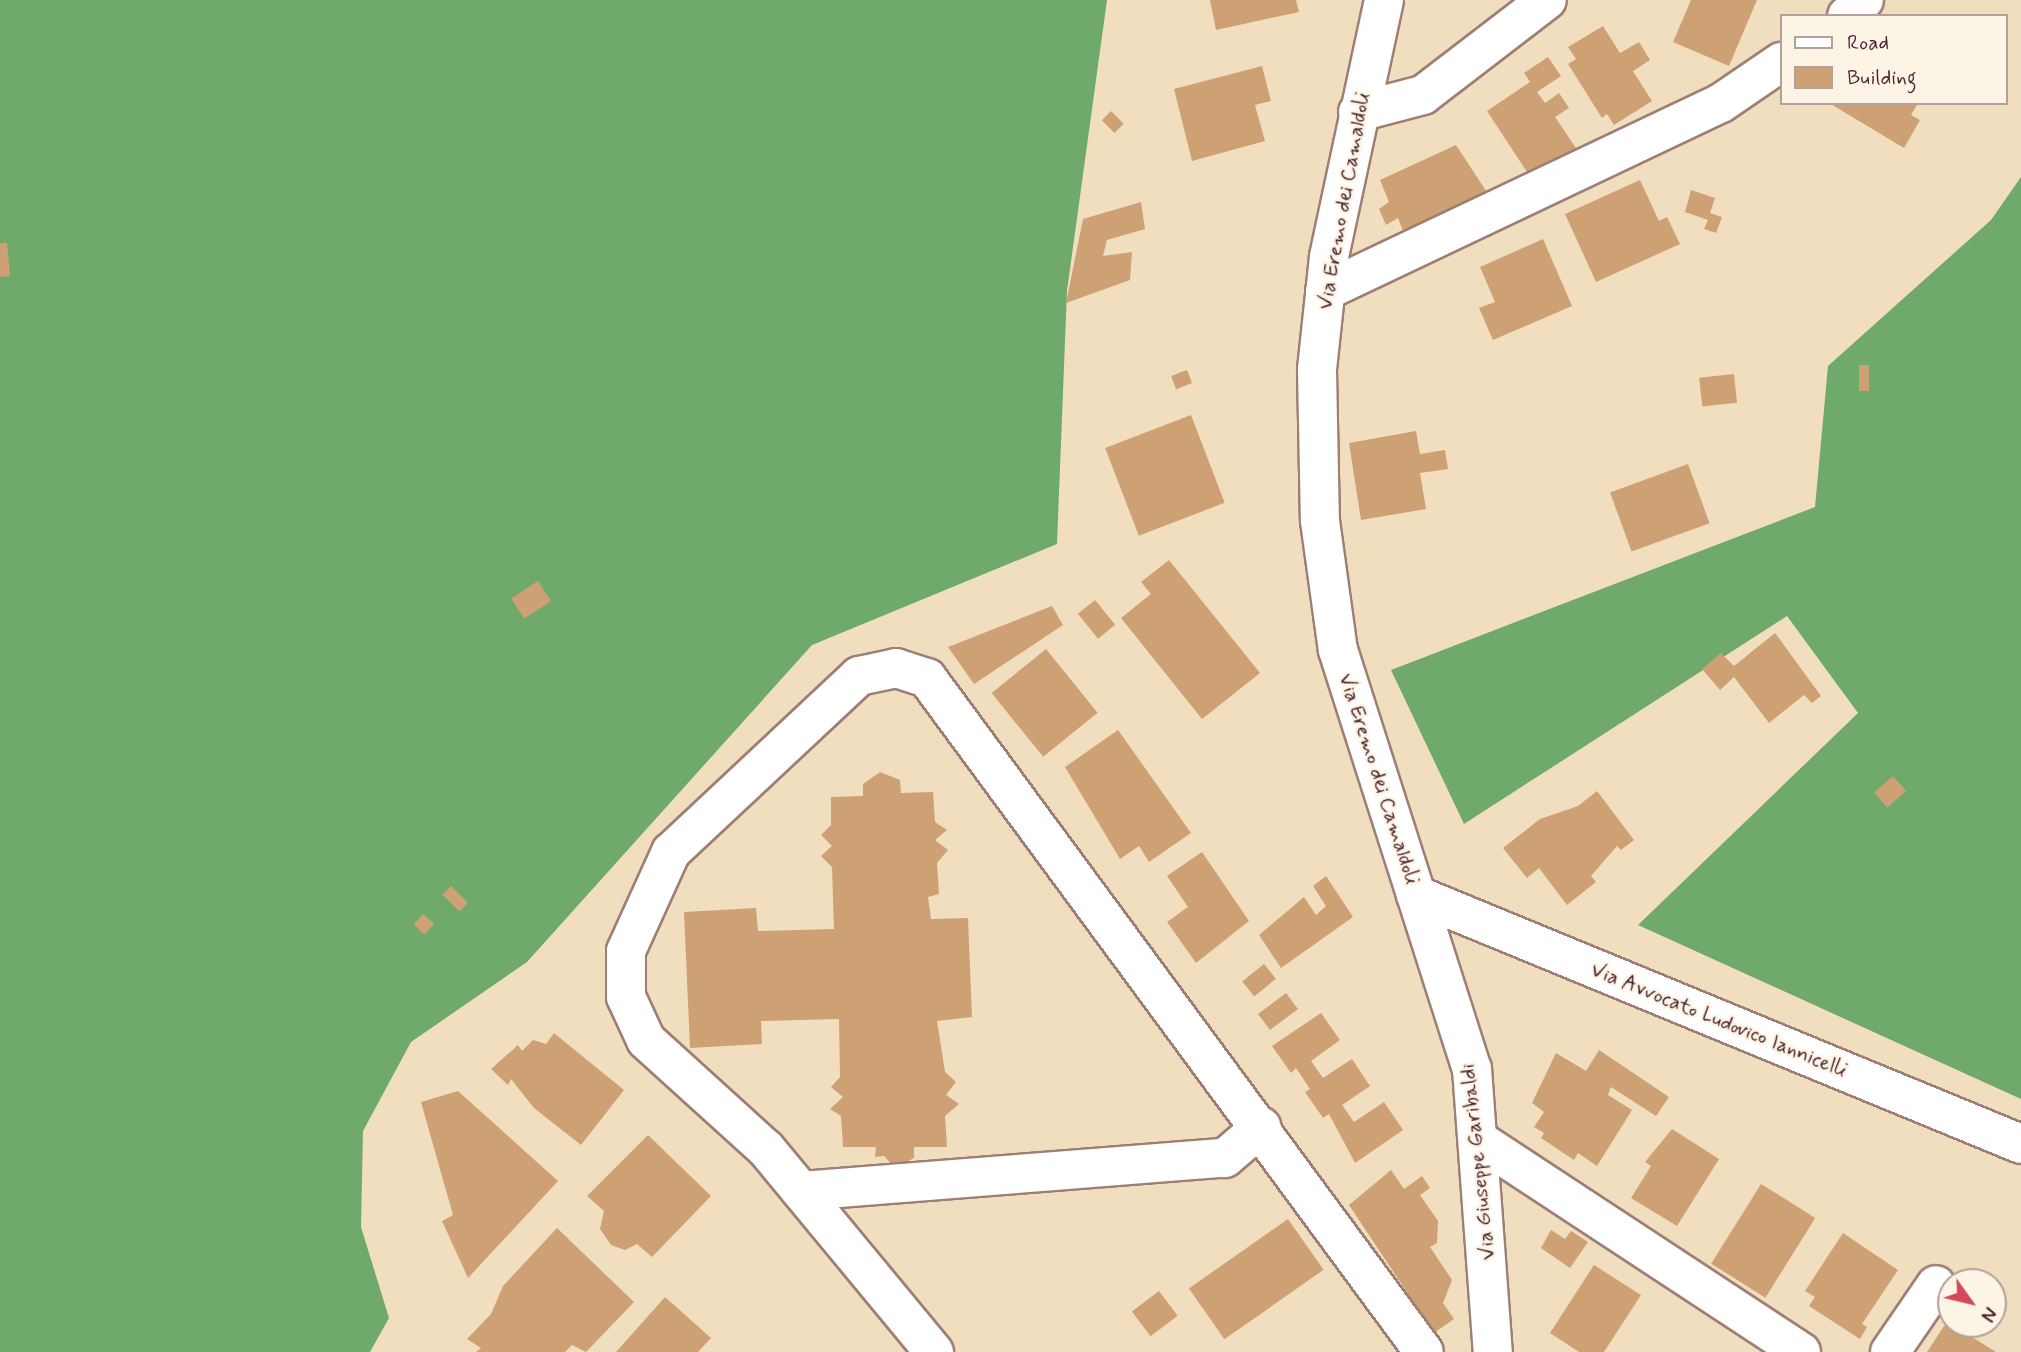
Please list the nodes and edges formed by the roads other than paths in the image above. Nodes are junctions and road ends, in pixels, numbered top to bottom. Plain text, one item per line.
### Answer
1 (1384, 0) edge
2 (1547, 0) edge
3 (1864, 0) edge
4 (1849, 14) edge
5 (1780, 63) edge
6 (1358, 112) junction
7 (1325, 291) junction
8 (1416, 895) junction
9 (1261, 1127) junction
10 (1480, 1141) junction
11 (2021, 1144) edge
12 (801, 1192) junction
13 (1936, 1285) dead end
14 (934, 1352) edge
15 (1424, 1352) edge
16 (1493, 1352) edge
17 (1801, 1352) edge
18 (1890, 1352) edge

1 - 6 street, Via Eremo dei Camaldoli
2 - 6 street
3 - 4 street
5 - 7 street
6 - 7 street, Via Eremo dei Camaldoli
7 - 8 street, Via Eremo dei Camaldoli
8 - 10 street, Via Giuseppe Garibaldi
8 - 11 street, Via Avvocato Ludovico Iannicelli
9 - 12 street
9 - 12 street
9 - 15 street
10 - 16 street, Via Giuseppe Garibaldi
10 - 17 street
12 - 14 street
13 - 18 street

